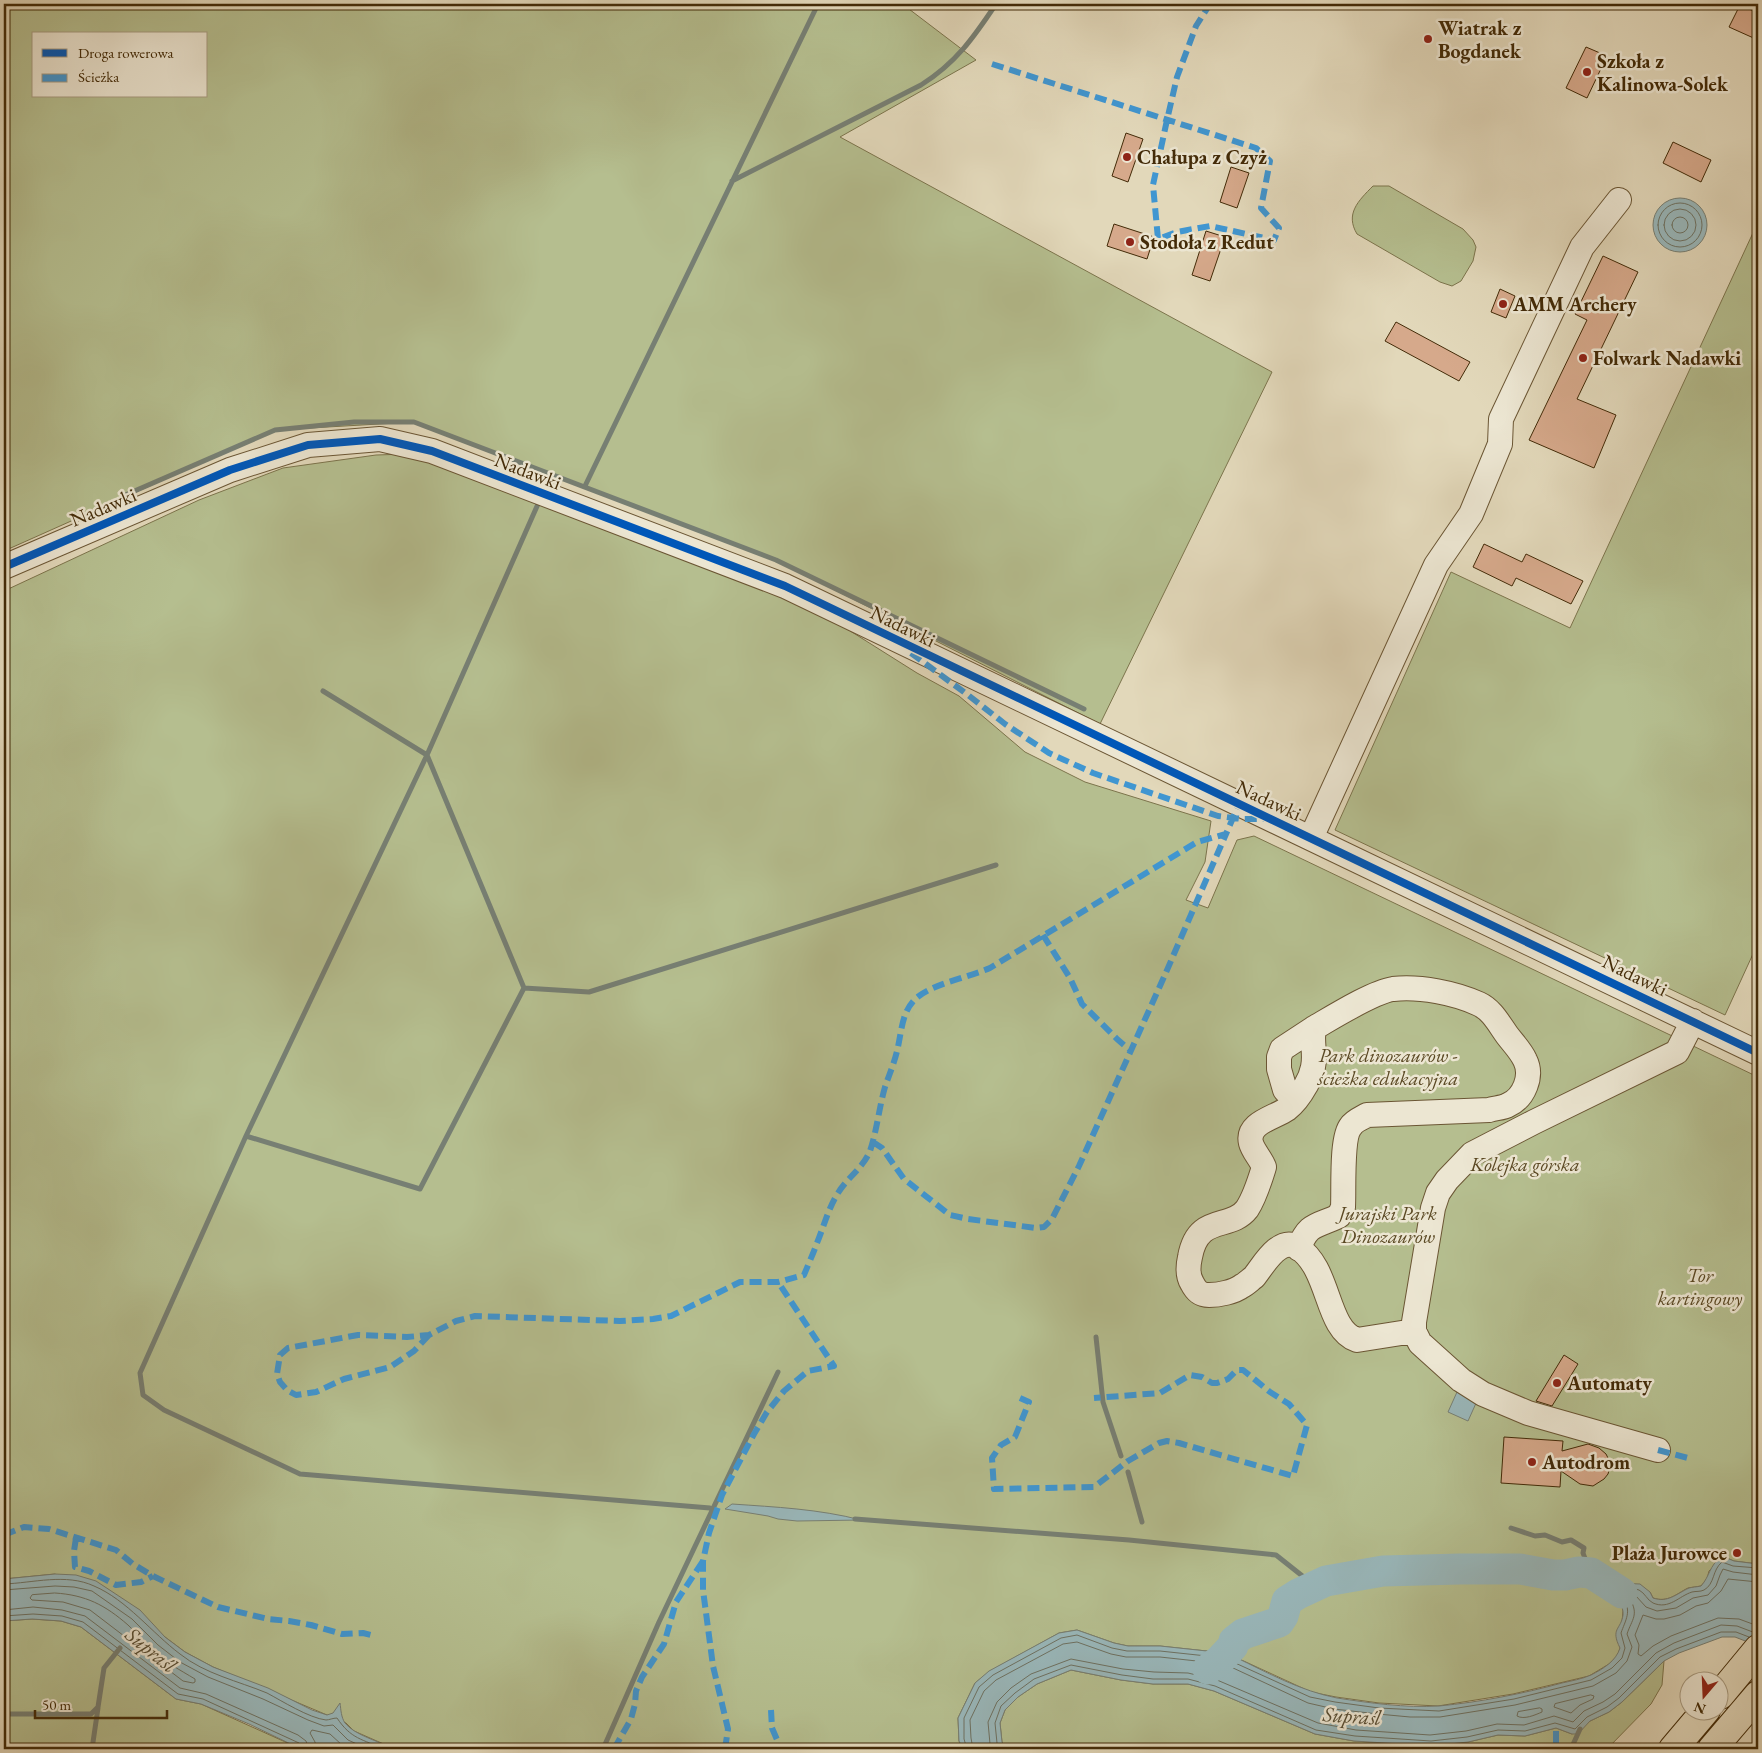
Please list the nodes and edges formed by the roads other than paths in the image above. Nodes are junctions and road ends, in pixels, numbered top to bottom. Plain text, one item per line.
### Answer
1 (1618, 200) dead end
2 (4, 567) edge
3 (1311, 838) junction
4 (1693, 1021) junction
5 (1314, 1028) junction
6 (1758, 1053) edge
7 (1295, 1101) junction
8 (1299, 1249) junction
9 (1414, 1331) junction
10 (1658, 1450) dead end
11 (1758, 1649) edge
12 (1730, 1682) edge
13 (1758, 1695) edge
14 (1698, 1720) edge
15 (1673, 1749) edge
16 (1712, 1749) edge

1 - 3 street
2 - 3 street, Nadawki
3 - 4 street, Nadawki
4 - 6 street, Nadawki
4 - 9 street
5 - 7 street
5 - 7 street
5 - 8 street
7 - 8 street
8 - 9 street
9 - 10 street
11 - 12 highway
13 - 16 highway
14 - 15 highway

